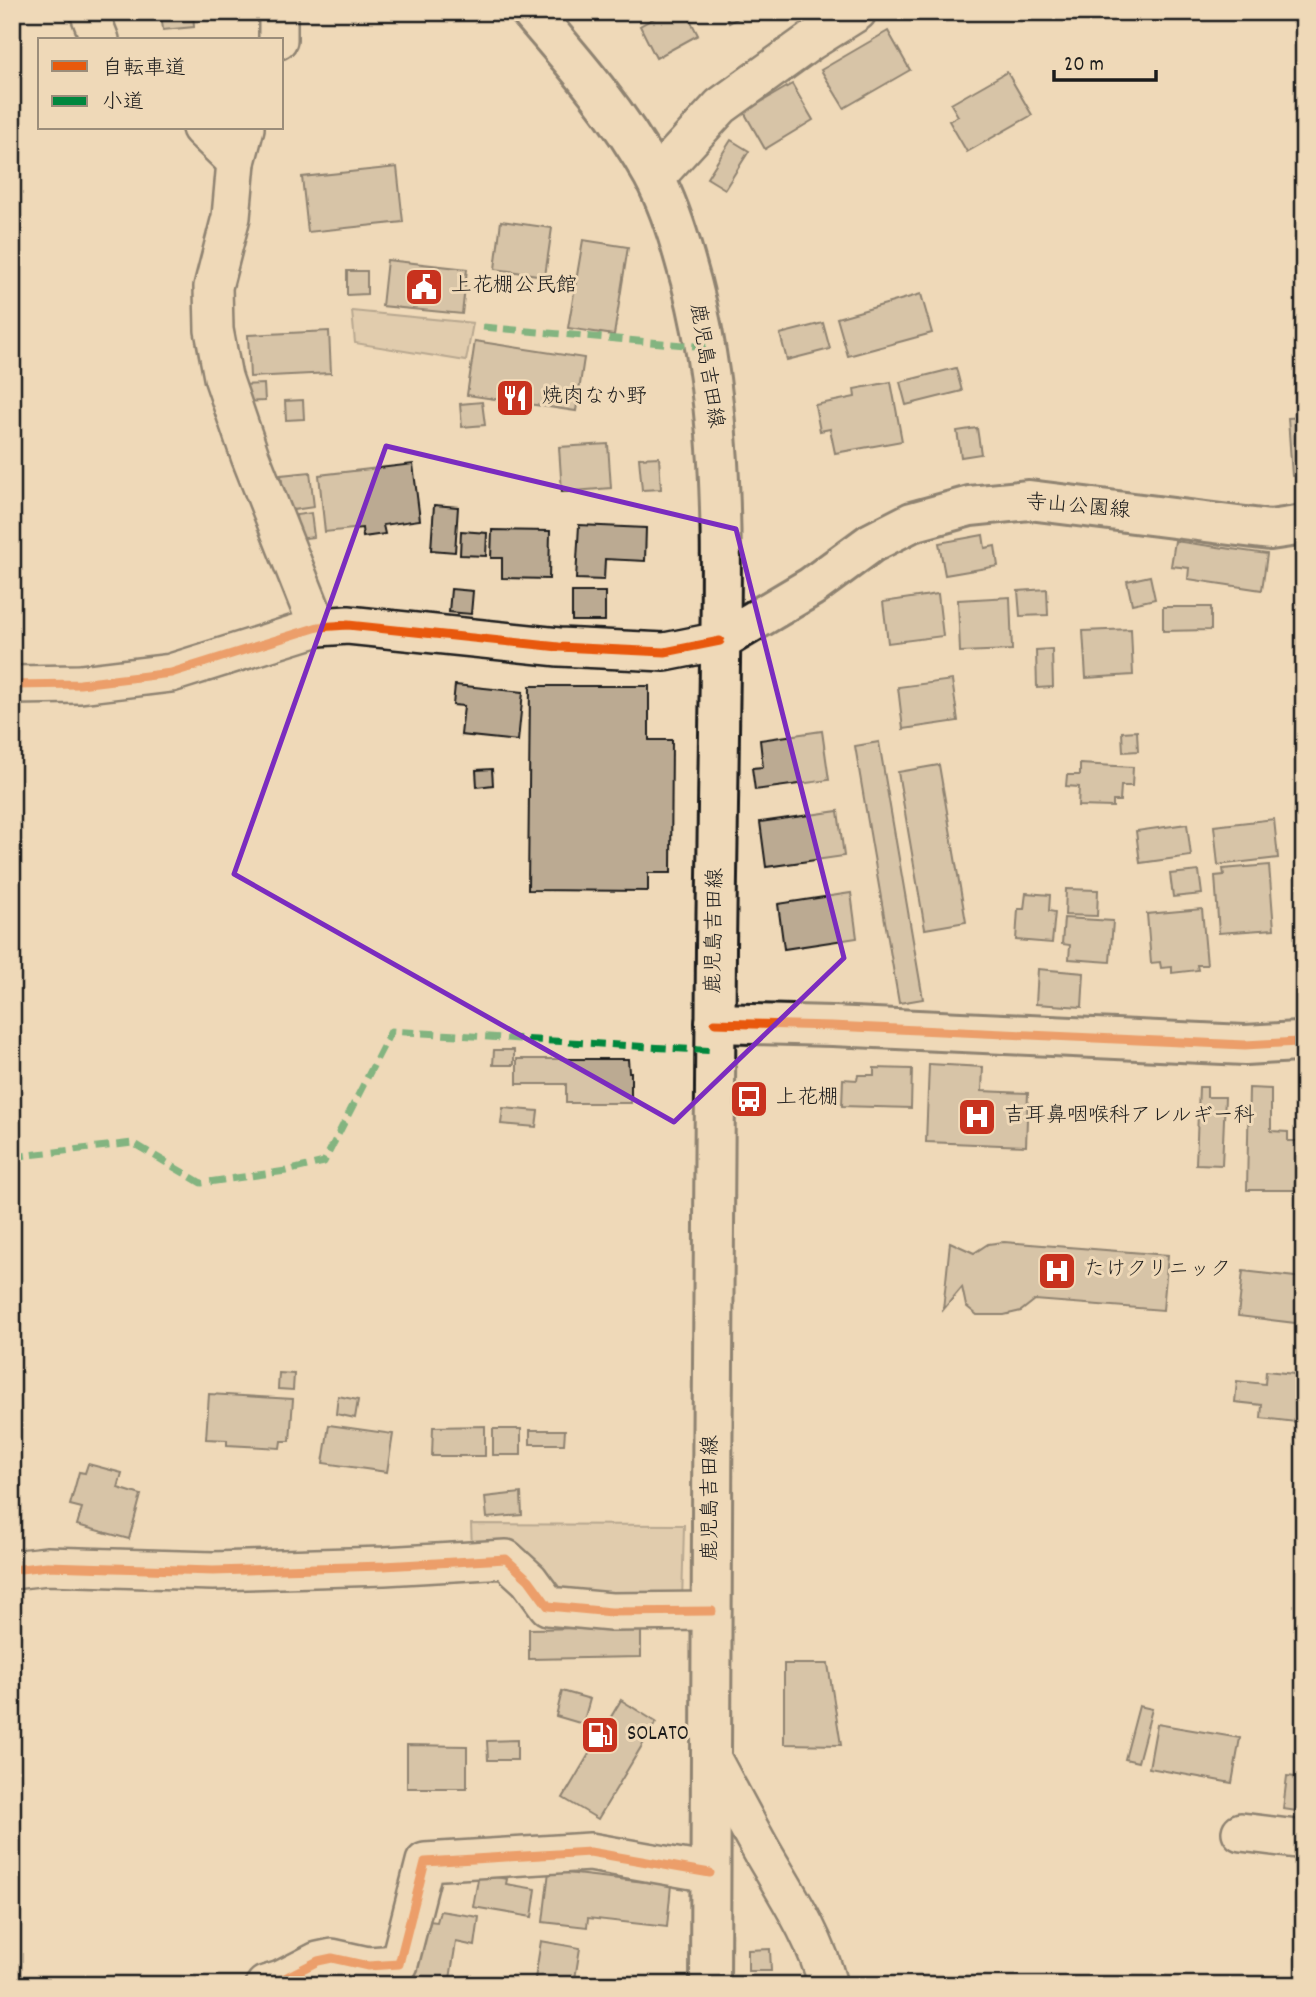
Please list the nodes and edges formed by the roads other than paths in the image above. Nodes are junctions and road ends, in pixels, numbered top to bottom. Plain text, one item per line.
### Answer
1 (89, 12) edge
2 (278, 12) edge
3 (531, 12) edge
4 (857, 12) edge
5 (99, 38) edge
6 (278, 38) edge
7 (206, 130) edge
8 (240, 145) edge
9 (655, 178) junction
10 (1304, 525) edge
11 (318, 627) junction
12 (720, 641) junction
13 (12, 685) edge
14 (715, 1023) junction
15 (1304, 1043) edge
16 (12, 1570) edge
17 (712, 1611) junction
18 (711, 1757) junction
19 (1241, 1832) dead end
20 (1304, 1840) edge
21 (710, 1873) junction
22 (265, 1985) edge
23 (710, 1985) edge
24 (828, 1985) edge

1 - 5 street
2 - 6 street
3 - 9 main road, 鹿児島吉田線
4 - 9 street
7 - 8 street
8 - 11 street
9 - 12 main road, 鹿児島吉田線
10 - 12 main road, 寺山公園線
11 - 12 street
11 - 13 street
12 - 14 main road, 鹿児島吉田線
14 - 15 main road
14 - 17 main road, 鹿児島吉田線
16 - 17 street
17 - 18 main road, 鹿児島吉田線
18 - 21 main road, 鹿児島吉田線
18 - 24 street
19 - 20 street
21 - 22 street
21 - 23 main road, 鹿児島吉田線

